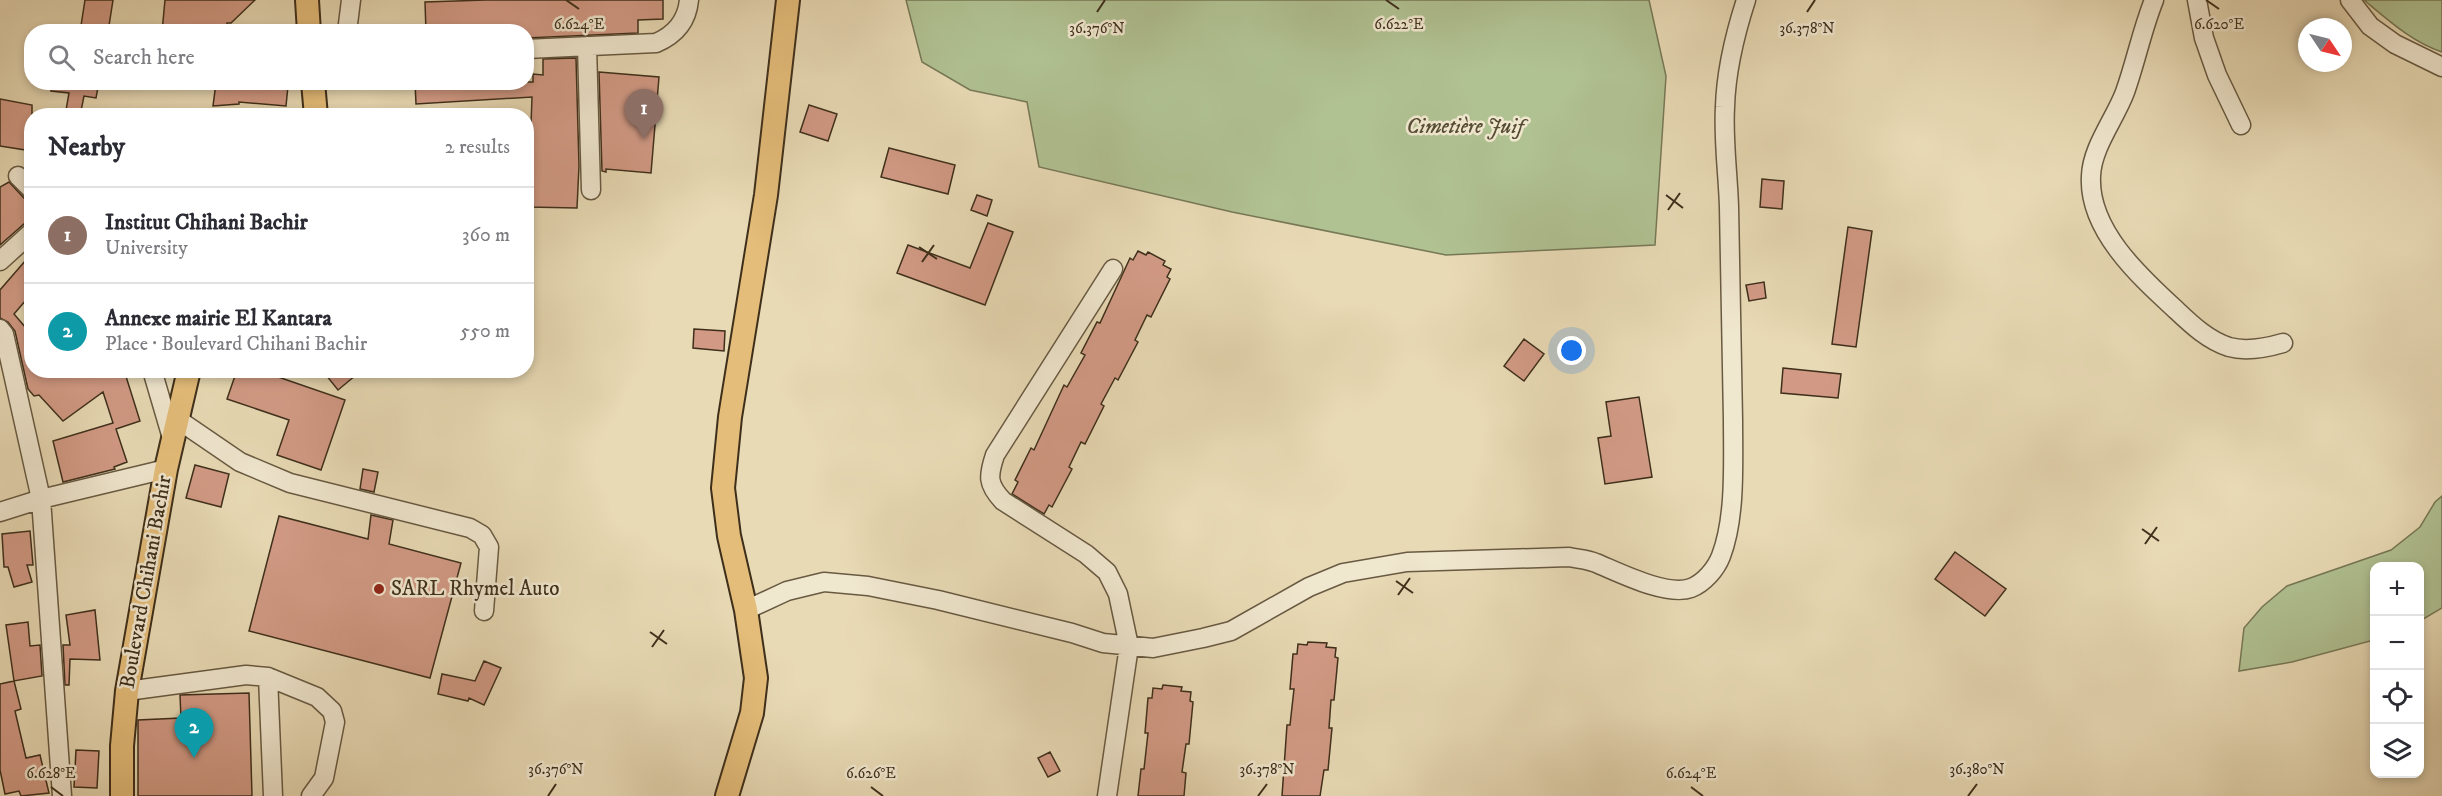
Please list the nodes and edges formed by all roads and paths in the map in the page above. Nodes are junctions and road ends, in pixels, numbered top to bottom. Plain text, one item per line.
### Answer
1 (307, 0) edge
2 (351, 0) edge
3 (689, 0) edge
4 (788, 0) edge
5 (1746, 0) edge
6 (2154, 0) edge
7 (2197, 0) edge
8 (2350, 0) edge
9 (308, 24) edge
10 (347, 24) edge
11 (587, 46) junction
12 (534, 49) edge
13 (2442, 67) edge
14 (314, 90) edge
15 (315, 108) edge
16 (2241, 124) dead end
17 (18, 176) dead end
18 (24, 182) edge
19 (591, 190) dead end
20 (24, 239) edge
21 (0, 261) edge
22 (1113, 269) dead end
23 (0, 329) edge
24 (2283, 343) dead end
25 (155, 378) edge
26 (187, 378) edge
27 (175, 429) junction
28 (166, 470) junction
29 (41, 499) junction
30 (0, 512) edge
31 (746, 610) junction
32 (484, 611) dead end
33 (1129, 646) junction
34 (268, 677) junction
35 (127, 691) junction
36 (62, 796) edge
37 (122, 796) edge
38 (273, 796) edge
39 (311, 796) edge
40 (727, 796) edge
41 (1107, 796) edge

1 - 9 main road
2 - 10 street
3 - 11 street
4 - 31 main road
5 - 33 street
6 - 24 street
7 - 16 street
8 - 13 street
11 - 12 street
11 - 19 street
14 - 15 main road
17 - 18 street
20 - 21 street
22 - 33 street
23 - 29 street
25 - 27 street
26 - 27 main road, Boulevard Chihani Bachir
27 - 28 main road, Boulevard Chihani Bachir
27 - 32 street
28 - 29 street
28 - 35 main road, Boulevard Chihani Bachir
29 - 30 street
29 - 36 street
31 - 33 street
31 - 40 main road
33 - 41 street
34 - 35 street
34 - 38 street
34 - 39 street
35 - 37 main road, Boulevard Chihani Bachir

